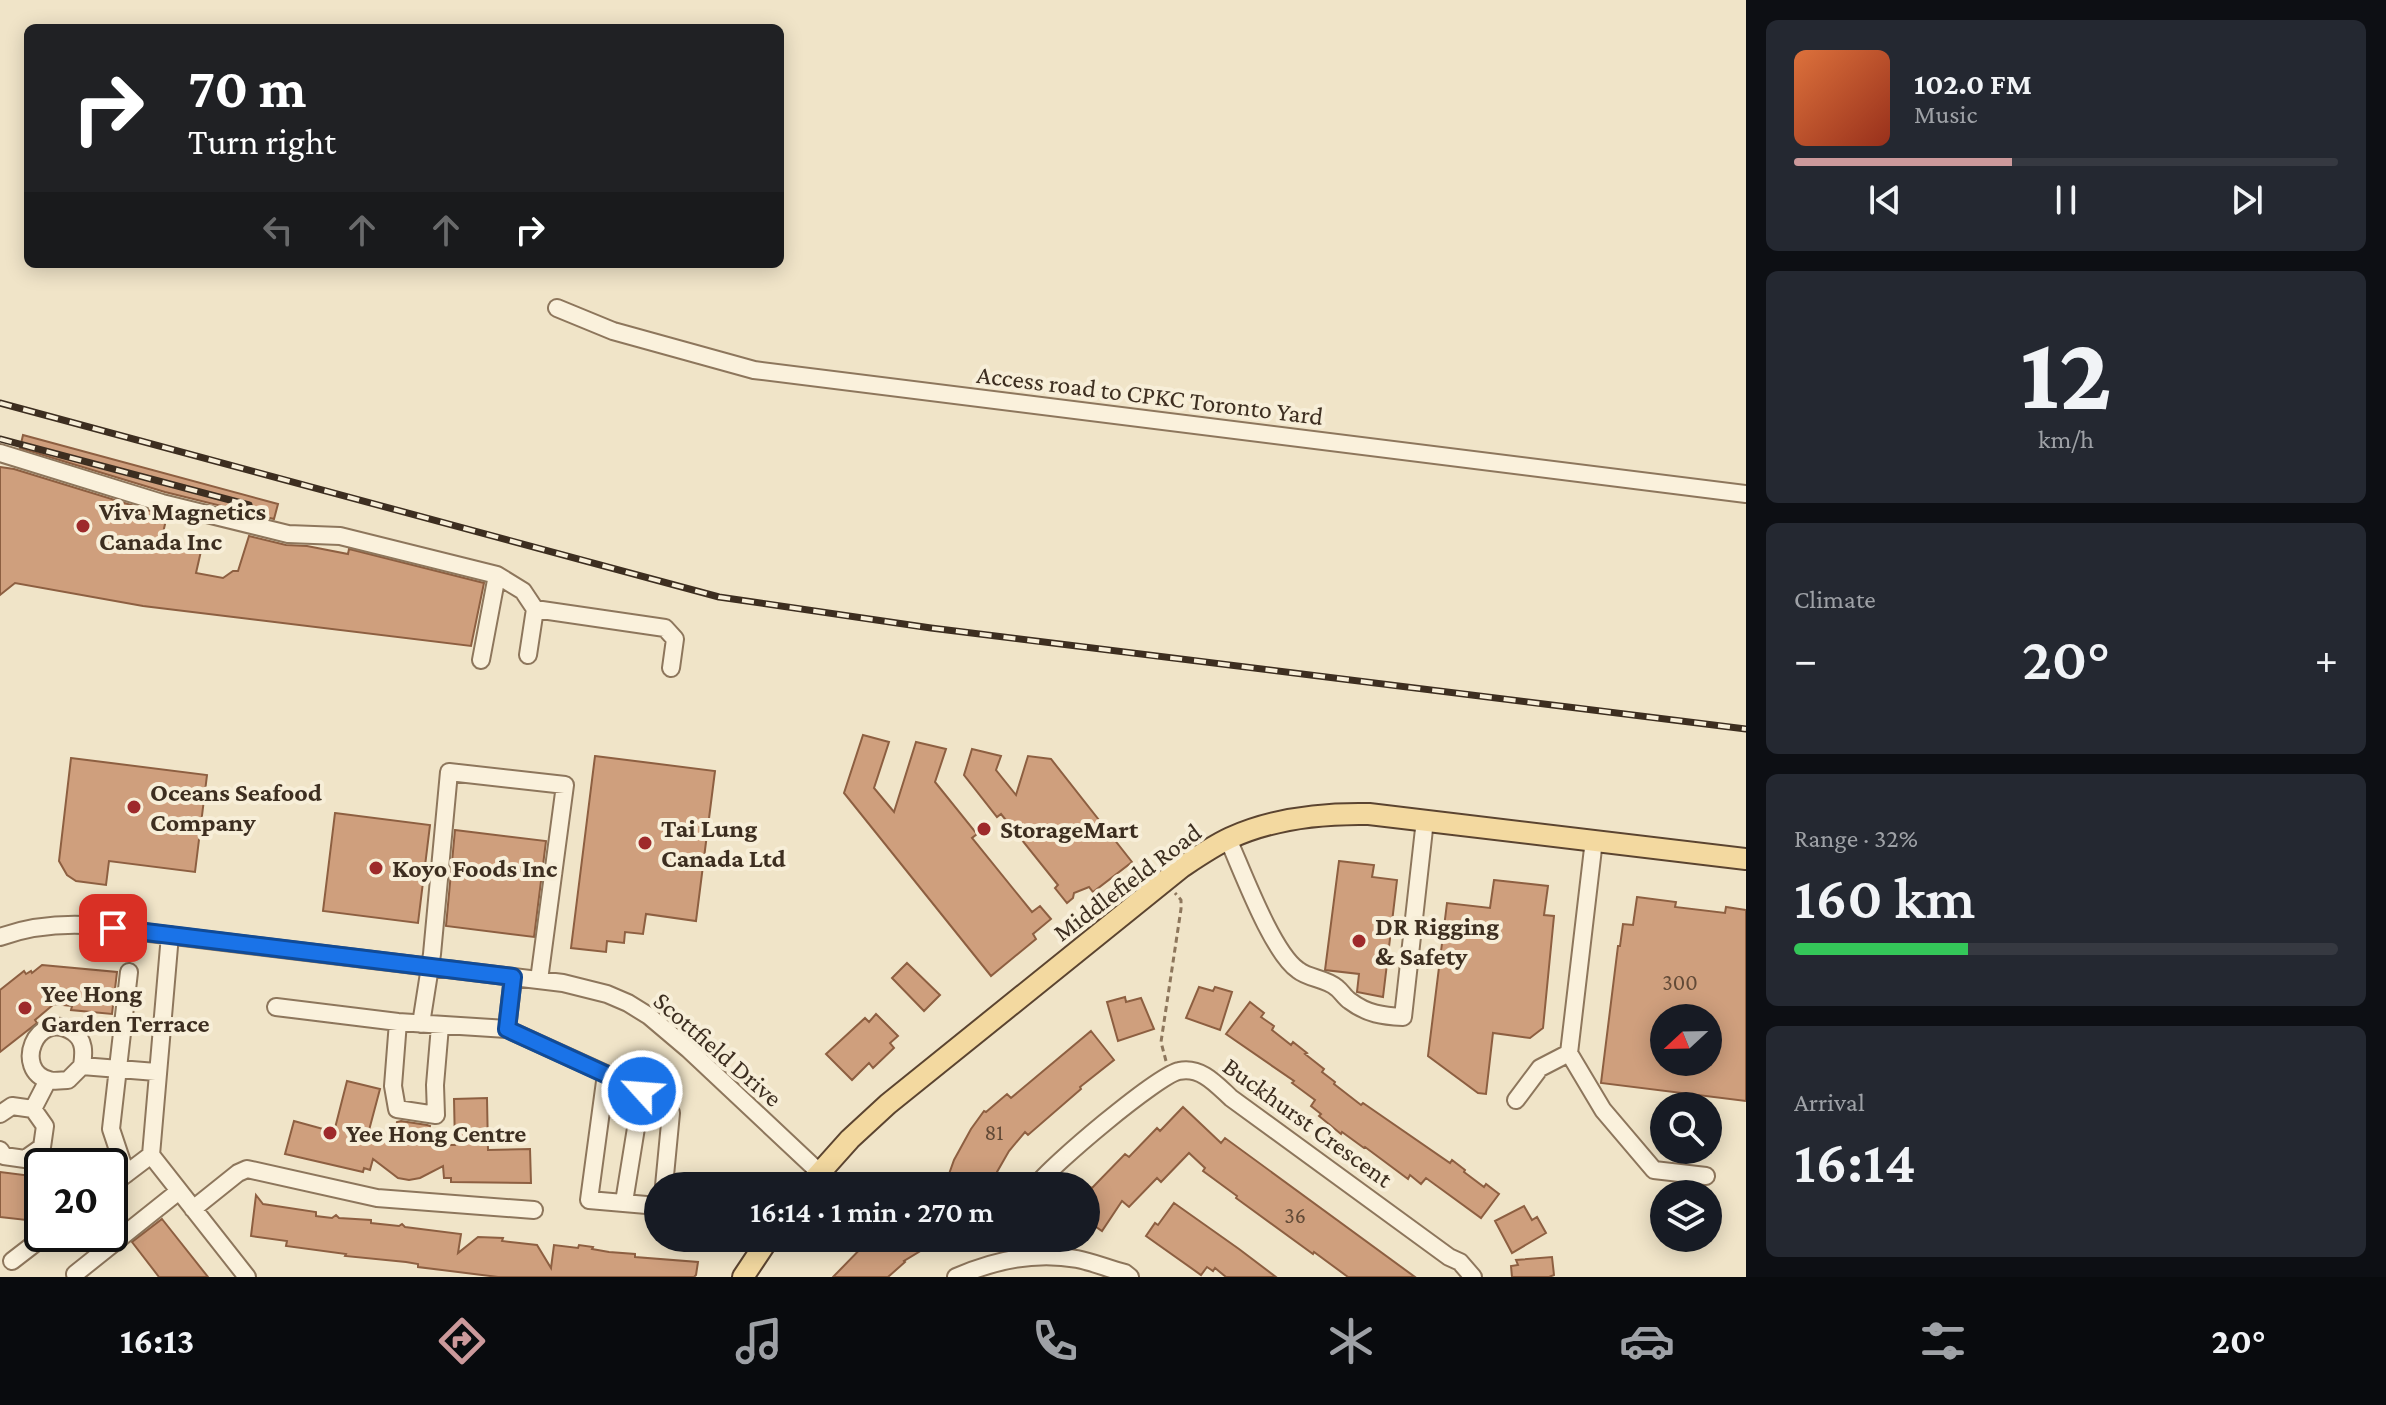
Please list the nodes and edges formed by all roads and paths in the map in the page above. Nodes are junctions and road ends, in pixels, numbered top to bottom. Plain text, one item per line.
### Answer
1 (557, 308) dead end
2 (0, 453) edge
3 (1746, 494) edge
4 (497, 575) junction
5 (535, 609) junction
6 (528, 655) dead end
7 (481, 660) dead end
8 (671, 668) dead end
9 (1425, 820) junction
10 (1228, 839) junction
11 (1594, 840) junction
12 (1746, 859) edge
13 (1181, 900) dead end
14 (170, 935) junction
15 (0, 937) edge
16 (430, 967) junction
17 (129, 972) dead end
18 (513, 977) junction
19 (539, 980) junction
20 (276, 1007) dead end
21 (398, 1022) junction
22 (421, 1024) junction
23 (440, 1026) junction
24 (507, 1029) junction
25 (1164, 1051) dead end
26 (1569, 1053) junction
27 (82, 1066) junction
28 (118, 1069) junction
29 (156, 1072) junction
30 (606, 1074) junction
31 (48, 1080) junction
32 (642, 1091) junction
33 (1516, 1100) dead end
34 (33, 1109) junction
35 (0, 1114) edge
36 (117, 1148) edge
37 (0, 1150) edge
38 (151, 1155) junction
39 (128, 1172) edge
40 (665, 1172) edge
41 (807, 1172) edge
42 (821, 1172) edge
43 (1048, 1172) edge
44 (1706, 1176) dead end
45 (179, 1191) junction
46 (624, 1202) junction
47 (644, 1204) edge
48 (193, 1209) junction
49 (534, 1210) dead end
50 (24, 1252) edge
51 (760, 1252) edge
52 (1016, 1252) edge
53 (1049, 1252) edge
54 (12, 1261) dead end
55 (75, 1274) dead end
56 (251, 1276) edge
57 (743, 1277) edge
58 (956, 1277) edge
59 (1130, 1277) edge
60 (1473, 1277) edge

1 - 3 street, Access road to CPKC Toronto Yard
2 - 4 street
4 - 5 street
4 - 7 street
5 - 6 street
5 - 8 street
9 - 10 main road, Middlefield Road
9 - 10 street
9 - 11 main road, Middlefield Road
10 - 42 main road, Middlefield Road
11 - 12 main road, Middlefield Road
11 - 26 street
13 - 25 path
14 - 15 street, Scottfield Drive
14 - 16 street, Scottfield Drive
14 - 29 street
16 - 18 street, Scottfield Drive
16 - 19 street
16 - 22 street
17 - 28 street
18 - 19 street, Scottfield Drive
18 - 24 street
19 - 41 street, Scottfield Drive
20 - 21 street
21 - 22 street
21 - 23 street
22 - 23 street
23 - 24 street
24 - 30 street
26 - 33 street
26 - 44 street
27 - 28 street
27 - 31 street
27 - 31 street
28 - 29 street
28 - 36 street
29 - 38 street
30 - 32 street
30 - 46 street
31 - 34 street
32 - 40 street
32 - 46 street
34 - 35 street
34 - 37 street
38 - 39 street
38 - 45 street
43 - 60 street, Buckhurst Crescent
45 - 48 street
45 - 55 street
46 - 47 street
48 - 49 street
48 - 56 street
50 - 54 street
51 - 57 main road
52 - 58 street
53 - 59 street

